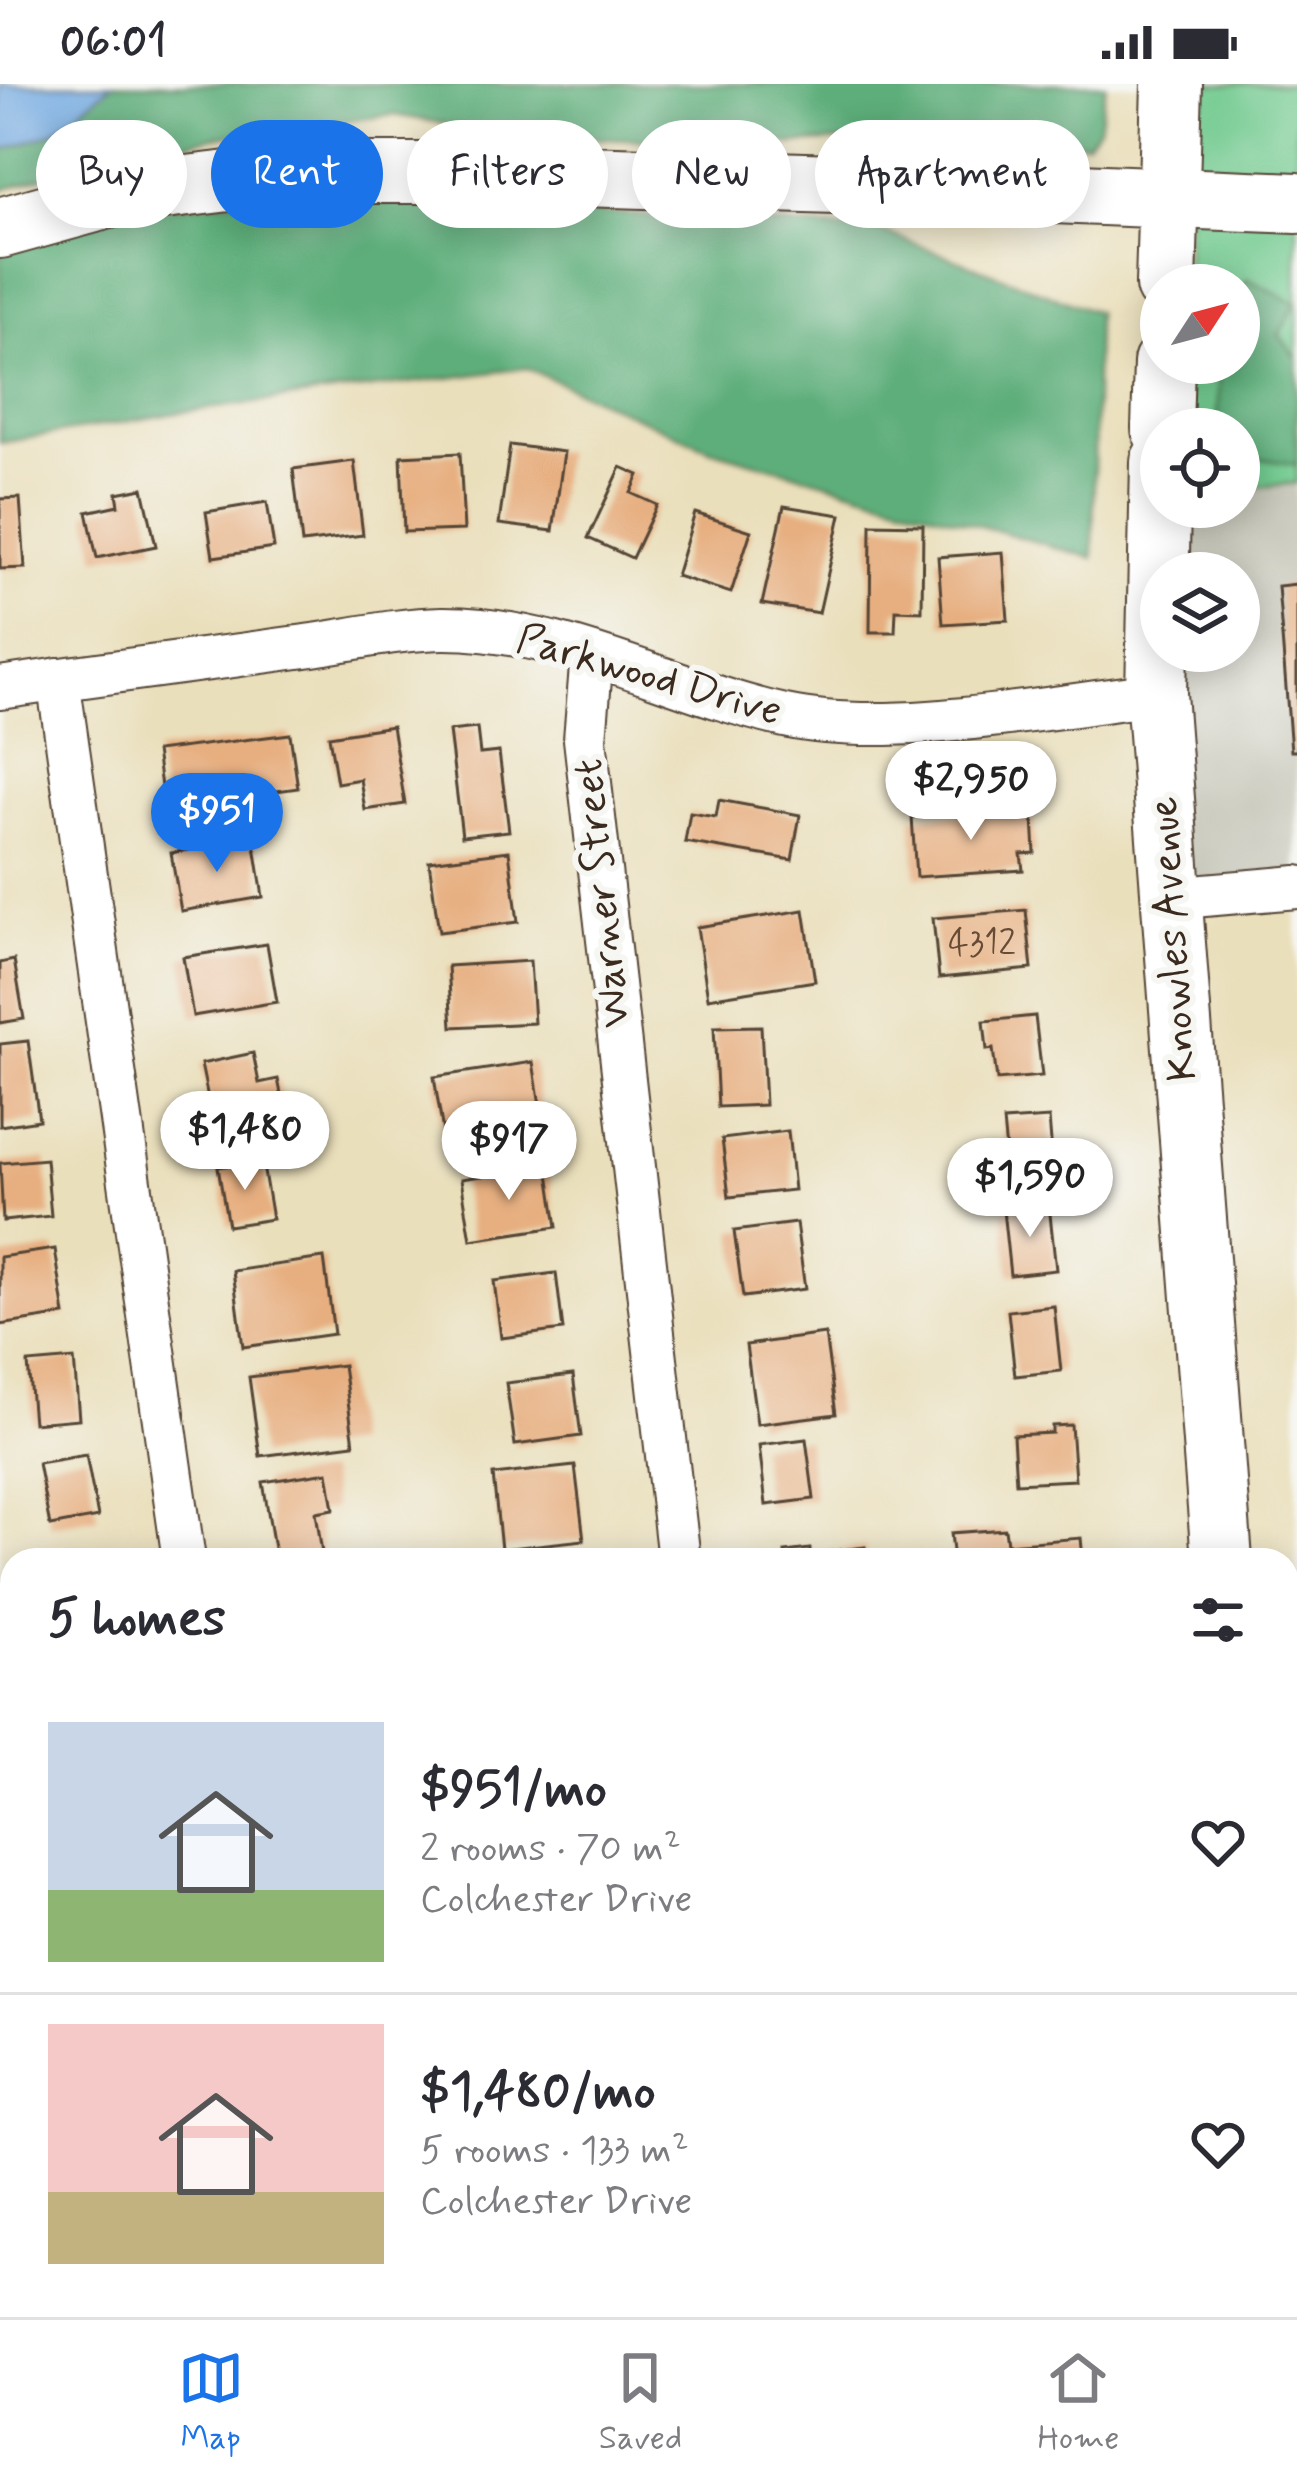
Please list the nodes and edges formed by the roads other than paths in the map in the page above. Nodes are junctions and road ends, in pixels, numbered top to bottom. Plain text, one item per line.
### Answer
1 (1172, 84) edge
2 (1171, 197) junction
3 (1297, 203) edge
4 (0, 228) edge
5 (1167, 264) edge
6 (1160, 528) edge
7 (592, 655) junction
8 (58, 679) junction
9 (0, 688) edge
10 (1156, 694) junction
11 (1297, 887) edge
12 (1170, 898) junction
13 (182, 1548) edge
14 (678, 1548) edge
15 (1221, 1548) edge

1 - 2 main road
2 - 3 main road
2 - 4 main road
2 - 5 main road
6 - 10 main road, Knowles Avenue
7 - 8 street, Parkwood Drive
7 - 10 street, Parkwood Drive
7 - 14 street, Warner Street
8 - 9 street, Parkwood Drive
8 - 13 street
10 - 12 main road, Knowles Avenue
11 - 12 street
12 - 15 main road, Knowles Avenue

